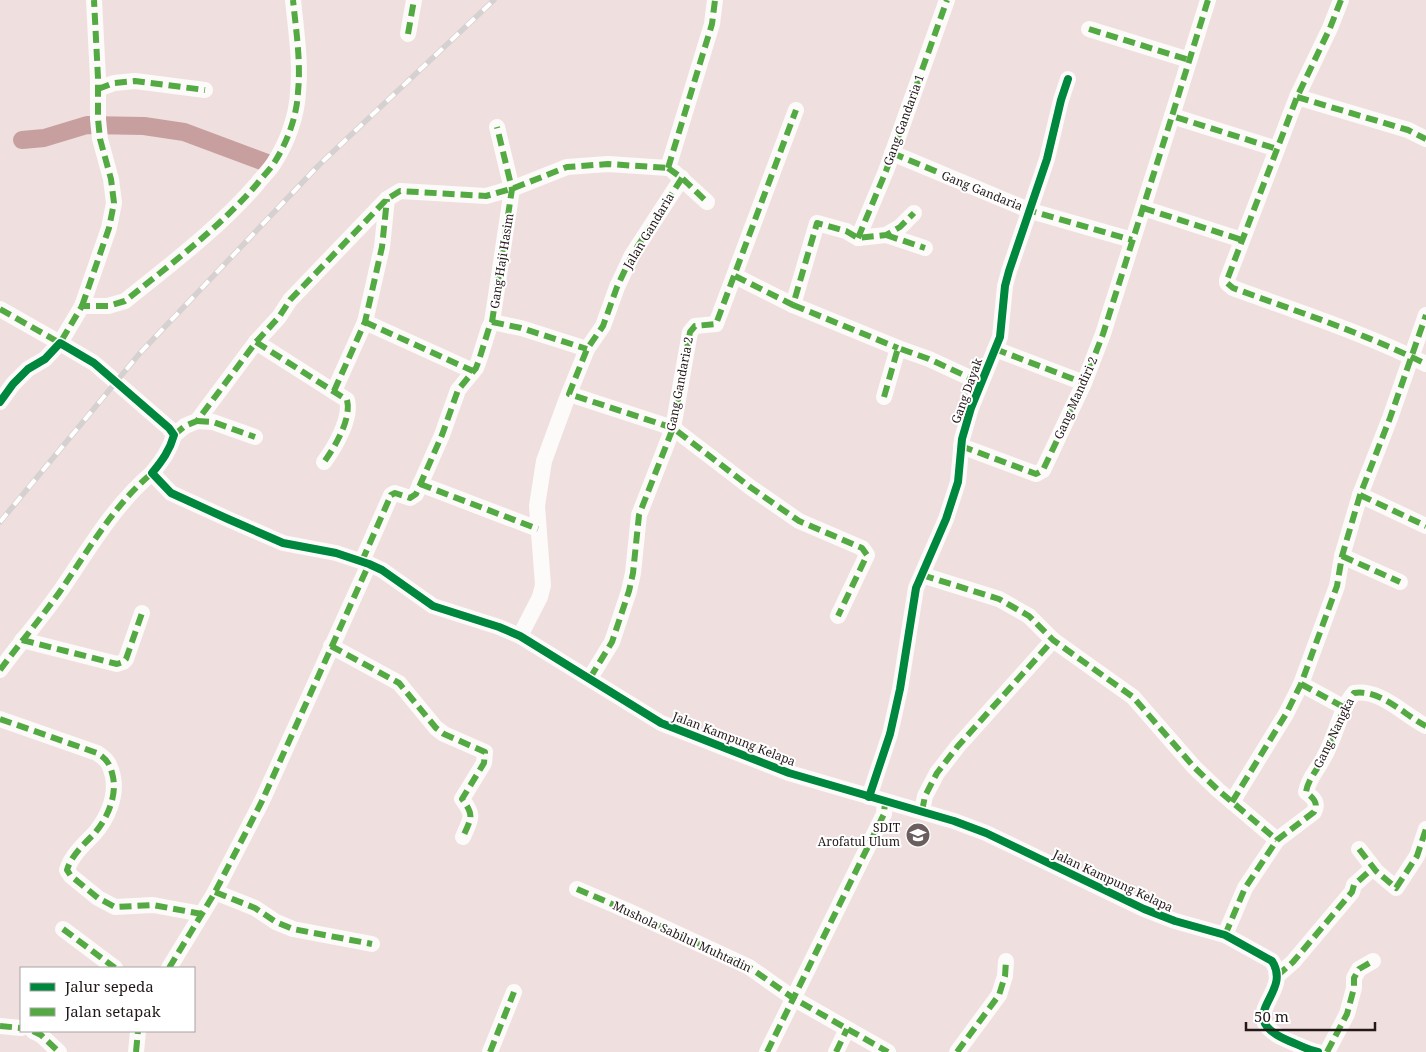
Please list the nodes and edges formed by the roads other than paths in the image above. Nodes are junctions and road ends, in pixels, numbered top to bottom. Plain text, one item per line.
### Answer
1 (94, 0) edge
2 (293, 0) edge
3 (414, 0) edge
4 (715, 0) edge
5 (947, 0) edge
6 (1208, 0) edge
7 (1341, 0) edge
8 (1089, 30) dead end
9 (408, 34) dead end
10 (1189, 60) junction
11 (1068, 79) dead end
12 (98, 89) junction
13 (205, 90) dead end
14 (1297, 97) junction
15 (796, 110) dead end
16 (1172, 116) junction
17 (497, 127) dead end
18 (1426, 139) edge
19 (1277, 149) junction
20 (892, 153) junction
21 (668, 168) junction
22 (682, 178) junction
23 (512, 189) junction
24 (386, 199) junction
25 (707, 202) dead end
26 (1143, 208) junction
27 (1031, 211) junction
28 (914, 213) dead end
29 (886, 235) junction
30 (858, 238) junction
31 (1132, 240) junction
32 (1242, 240) junction
33 (925, 248) dead end
34 (735, 276) junction
35 (793, 305) junction
36 (82, 306) junction
37 (0, 309) edge
38 (1426, 315) edge
39 (365, 322) junction
40 (492, 322) junction
41 (60, 342) junction
42 (256, 342) junction
43 (898, 348) junction
44 (588, 349) junction
45 (995, 349) junction
46 (1419, 360) edge
47 (473, 371) junction
48 (1084, 383) junction
49 (981, 384) junction
50 (334, 390) junction
51 (569, 394) junction
52 (884, 398) dead end
53 (0, 402) edge
54 (197, 421) junction
55 (673, 428) junction
56 (174, 435) junction
57 (255, 437) dead end
58 (961, 446) junction
59 (324, 462) dead end
60 (152, 473) junction
61 (420, 484) junction
62 (1360, 495) junction
63 (1426, 526) edge
64 (538, 529) junction
65 (1342, 556) junction
66 (366, 562) junction
67 (922, 575) junction
68 (1400, 582) dead end
69 (142, 613) dead end
70 (838, 616) dead end
71 (520, 636) junction
72 (22, 640) junction
73 (1053, 640) junction
74 (332, 646) junction
75 (0, 670) edge
76 (590, 678) junction
77 (1302, 684) junction
78 (1345, 708) junction
79 (0, 719) edge
80 (1426, 726) edge
81 (869, 797) junction
82 (885, 802) junction
83 (1232, 802) junction
84 (922, 811) junction
85 (1426, 829) edge
86 (463, 837) dead end
87 (1278, 840) junction
88 (1360, 849) dead end
89 (1373, 868) junction
90 (577, 889) dead end
91 (215, 892) junction
92 (202, 914) junction
93 (63, 929) dead end
94 (1225, 935) junction
95 (372, 944) dead end
96 (1373, 960) dead end
97 (1006, 961) dead end
98 (114, 967) edge
99 (169, 967) edge
100 (1277, 976) junction
101 (514, 992) dead end
102 (793, 998) junction
103 (0, 1026) edge
104 (20, 1028) edge
105 (847, 1029) junction
106 (35, 1032) edge
107 (138, 1032) edge
108 (59, 1052) edge
109 (136, 1052) edge
110 (490, 1052) edge
111 (767, 1052) edge
112 (836, 1052) edge
113 (888, 1052) edge
114 (958, 1052) edge
115 (1318, 1052) edge
116 (1327, 1052) edge

1 - 12 street
2 - 36 street
3 - 9 street
4 - 21 street
5 - 20 street, Gang Gandaria 1
6 - 10 street, Gang Mandiri 2
7 - 14 street
8 - 10 street
10 - 16 street, Gang Mandiri 2
11 - 27 street, Gang Dayak
12 - 13 street
12 - 36 street
14 - 18 street
14 - 19 street
15 - 34 street, Gang Gandaria 2
16 - 19 street
16 - 26 street, Gang Mandiri 2
17 - 23 street
19 - 32 street
20 - 27 street, Gang Gandaria
20 - 30 street, Gang Gandaria 1
21 - 22 street
21 - 23 street
22 - 25 street
22 - 44 street, Jalan Gandaria
23 - 24 street
23 - 40 street, Gang Haji Hasim
24 - 39 street
24 - 42 street
26 - 31 street, Gang Mandiri 2
26 - 32 street
27 - 31 street, Gang Gandaria
27 - 45 street, Gang Dayak
28 - 29 street
29 - 30 street
29 - 33 street
30 - 35 street
31 - 48 street, Gang Mandiri 2
32 - 46 street
34 - 35 street
34 - 55 street, Gang Gandaria 2
35 - 43 street
36 - 41 street
37 - 41 street
38 - 46 street
39 - 47 street
39 - 50 street
40 - 44 street
40 - 47 street, Gang Haji Hasim
41 - 53 street
41 - 56 street
42 - 50 street
42 - 54 street
43 - 49 street
43 - 52 street
44 - 51 street, Jalan Gandaria
45 - 48 street
45 - 49 street, Gang Dayak
46 - 62 street
47 - 61 street, Gang Haji Hasim
48 - 58 street, Gang Mandiri 2
49 - 58 street, Gang Dayak
50 - 59 street
51 - 55 street
51 - 64 street
54 - 56 street
54 - 57 street
55 - 70 street
55 - 76 street, Gang Gandaria 2
56 - 60 street
58 - 67 street, Gang Dayak
60 - 66 street, Jalan Kampung Kelapa
60 - 72 street
61 - 64 street
61 - 66 street, Gang Haji Hasim
62 - 63 street
62 - 65 street
64 - 71 street
65 - 68 street
65 - 77 street
66 - 71 street, Jalan Kampung Kelapa
66 - 74 street
67 - 73 street
67 - 81 street, Gang Dayak
69 - 72 street
71 - 76 street, Jalan Kampung Kelapa
72 - 75 street
73 - 83 street
73 - 84 street
74 - 86 street
74 - 91 street
76 - 81 street, Jalan Kampung Kelapa
77 - 78 street
77 - 83 street
78 - 80 street, Gang Nangka
78 - 87 street, Gang Nangka
79 - 92 street
81 - 82 street, Jalan Kampung Kelapa
82 - 84 street, Jalan Kampung Kelapa
82 - 102 street
83 - 87 street
84 - 94 street, Jalan Kampung Kelapa
85 - 89 street
87 - 94 street, Gang Nangka
88 - 89 street
89 - 100 street
90 - 102 street, Mushola Sabilul Muhtadin
91 - 92 street
91 - 95 street
92 - 99 street
93 - 98 street
94 - 100 street, Jalan Kampung Kelapa
96 - 116 street
97 - 114 street
100 - 115 street
101 - 110 street
102 - 105 street, Mushola Sabilul Muhtadin
102 - 111 street
103 - 104 street
105 - 112 street
105 - 113 street, Mushola Sabilul Muhtadin
106 - 108 street
107 - 109 street

